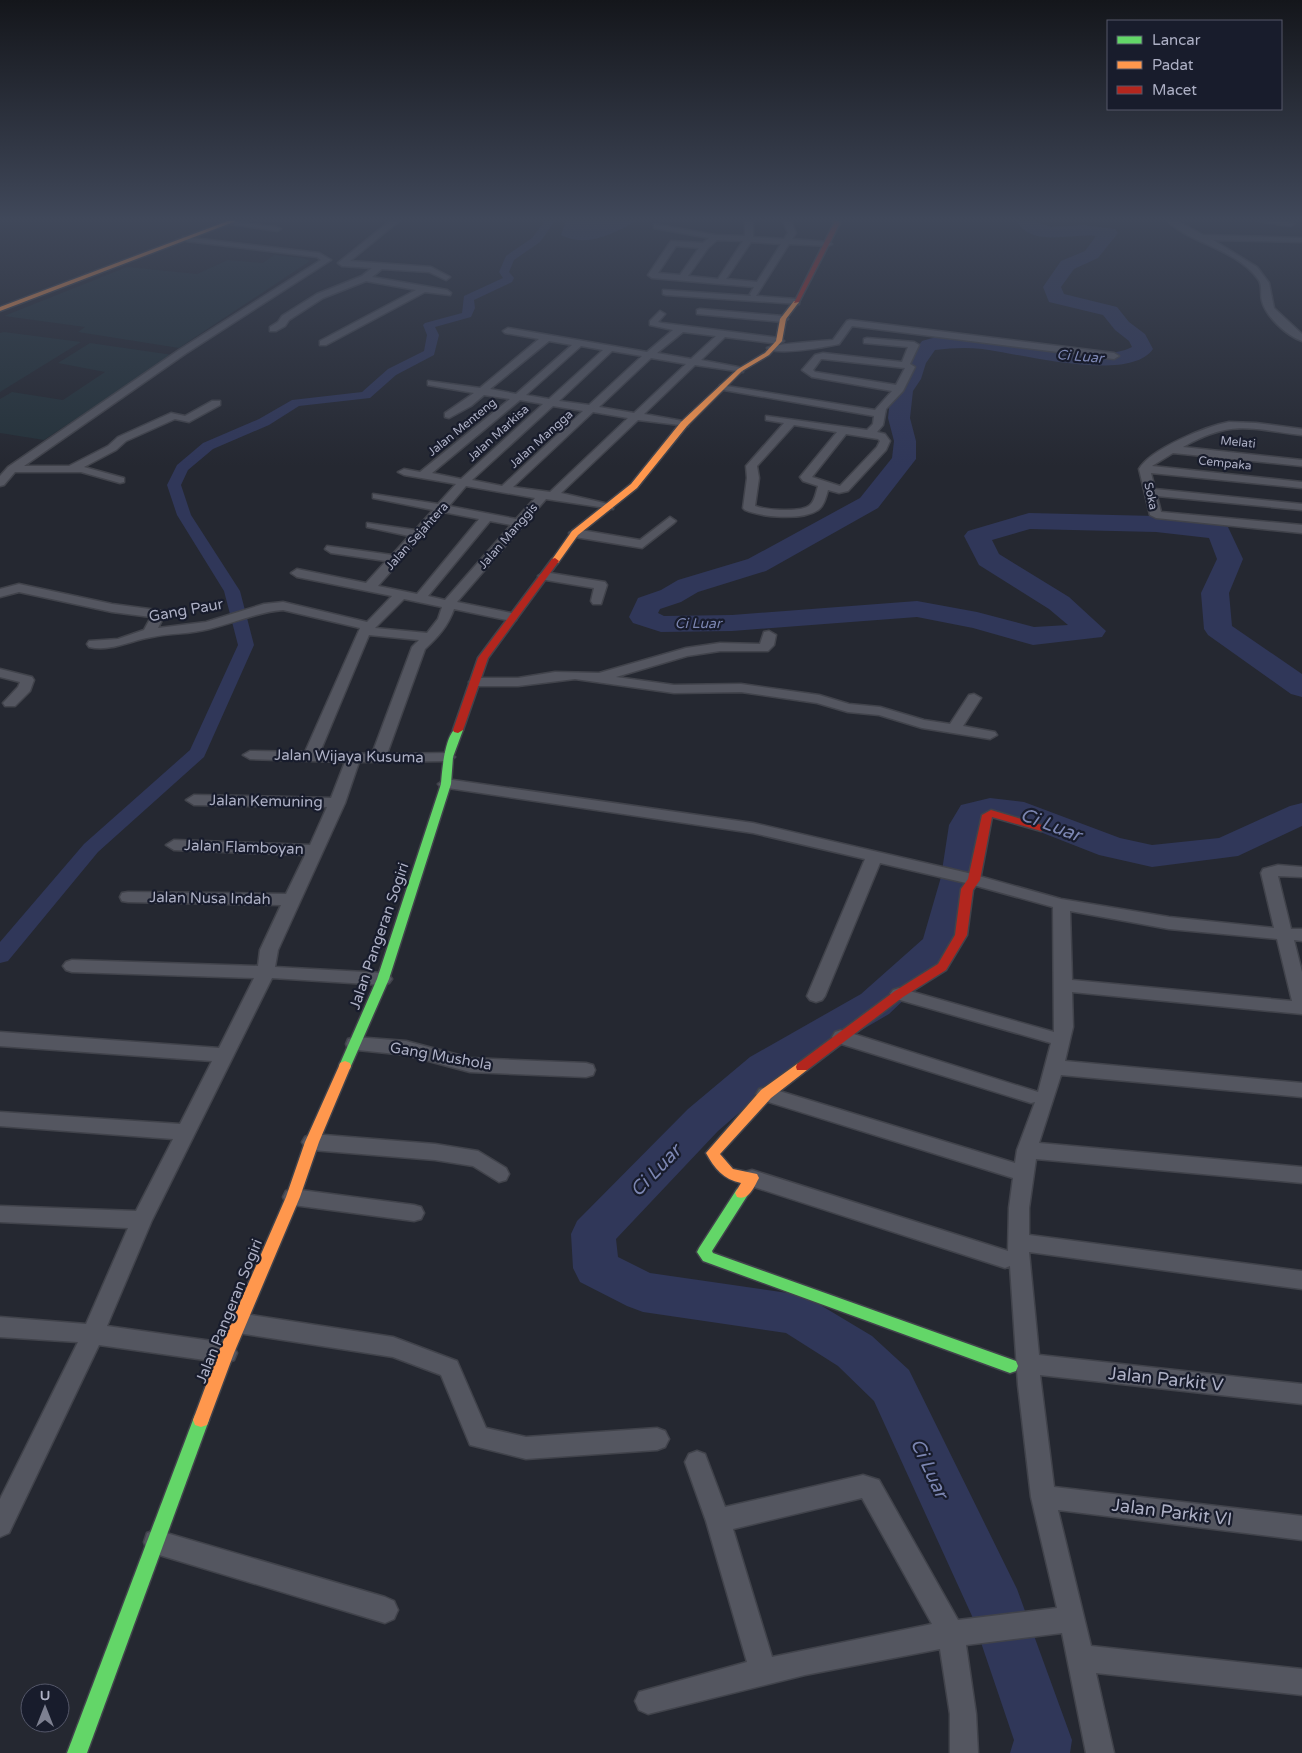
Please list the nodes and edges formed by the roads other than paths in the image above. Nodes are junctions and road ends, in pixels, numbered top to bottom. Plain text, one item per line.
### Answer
1 (16, 303) edge
2 (260, 303) edge
3 (309, 303) edge
4 (398, 303) edge
5 (795, 303) edge
6 (1267, 303) edge
7 (0, 309) edge
8 (700, 312) dead end
9 (660, 314) dead end
10 (782, 319) junction
11 (274, 329) dead end
12 (681, 329) junction
13 (508, 331) dead end
14 (723, 334) junction
15 (1301, 337) edge
16 (546, 338) junction
17 (867, 341) dead end
18 (323, 343) dead end
19 (579, 343) junction
20 (776, 344) junction
21 (610, 348) junction
22 (650, 354) junction
23 (1114, 356) dead end
24 (693, 361) junction
25 (905, 365) junction
26 (740, 370) junction
27 (432, 383) dead end
28 (726, 384) junction
29 (899, 389) junction
30 (483, 391) junction
31 (517, 398) junction
32 (216, 403) dead end
33 (551, 403) junction
34 (594, 408) junction
35 (880, 411) junction
36 (449, 415) dead end
37 (637, 416) junction
38 (770, 418) dead end
39 (792, 421) junction
40 (684, 424) junction
41 (843, 431) junction
42 (1302, 432) edge
43 (869, 434) junction
44 (1170, 449) junction
45 (1302, 462) edge
46 (73, 468) junction
47 (0, 469) edge
48 (12, 469) junction
49 (1145, 469) junction
50 (404, 472) dead end
51 (422, 475) junction
52 (120, 480) dead end
53 (464, 482) junction
54 (0, 483) edge
55 (824, 484) junction
56 (1302, 485) edge
57 (506, 489) junction
58 (1150, 492) junction
59 (377, 496) dead end
60 (548, 496) junction
61 (609, 507) junction
62 (1302, 507) edge
63 (442, 508) junction
64 (487, 518) junction
65 (670, 521) dead end
66 (518, 524) junction
67 (371, 525) dead end
68 (1302, 529) edge
69 (575, 533) junction
70 (418, 534) junction
71 (331, 549) dead end
72 (397, 559) junction
73 (297, 573) dead end
74 (544, 576) junction
75 (368, 589) junction
76 (0, 593) edge
77 (401, 594) junction
78 (420, 598) junction
79 (597, 601) dead end
80 (449, 603) junction
81 (253, 612) joint
82 (511, 617) junction
83 (234, 618) joint
84 (366, 629) junction
85 (149, 633) junction
86 (769, 635) dead end
87 (429, 636) junction
88 (94, 644) dead end
89 (0, 673) edge
90 (601, 677) junction
91 (476, 682) junction
92 (974, 698) dead end
93 (10, 703) dead end
94 (954, 728) junction
95 (990, 735) dead end
96 (250, 755) dead end
97 (312, 755) junction
98 (354, 757) junction
99 (448, 757) junction
100 (378, 758) junction
101 (446, 784) junction
102 (194, 800) dead end
103 (337, 803) junction
104 (1041, 828) dead end
105 (174, 845) dead end
106 (314, 850) junction
107 (874, 857) junction
108 (1302, 872) edge
109 (969, 879) junction
110 (128, 897) dead end
111 (293, 900) junction
112 (1061, 904) junction
113 (1282, 933) junction
114 (1302, 935) edge
115 (72, 966) dead end
116 (266, 972) junction
117 (383, 979) junction
118 (1063, 985) junction
119 (899, 994) junction
120 (816, 996) dead end
121 (1302, 1008) edge
122 (1049, 1037) dead end
123 (841, 1038) junction
124 (0, 1039) edge
125 (355, 1044) junction
126 (225, 1055) junction
127 (1053, 1067) junction
128 (586, 1070) dead end
129 (1302, 1090) edge
130 (766, 1094) junction
131 (1031, 1096) dead end
132 (0, 1119) edge
133 (184, 1132) junction
134 (312, 1142) junction
135 (1027, 1150) junction
136 (1017, 1171) dead end
137 (499, 1174) dead end
138 (1302, 1174) edge
139 (752, 1178) junction
140 (293, 1197) junction
141 (0, 1214) edge
142 (414, 1214) dead end
143 (142, 1220) junction
144 (1018, 1242) junction
145 (1005, 1259) dead end
146 (1302, 1280) edge
147 (238, 1323) junction
148 (0, 1327) edge
149 (93, 1334) junction
150 (226, 1353) junction
151 (1020, 1365) junction
152 (1302, 1394) edge
153 (657, 1439) dead end
154 (696, 1462) dead end
155 (1043, 1497) junction
156 (718, 1521) junction
157 (0, 1525) edge
158 (1302, 1528) edge
159 (156, 1542) junction
160 (385, 1610) dead end
161 (1072, 1619) junction
162 (955, 1633) junction
163 (1081, 1658) junction
164 (763, 1671) junction
165 (1302, 1682) edge
166 (648, 1701) dead end
167 (78, 1753) edge
168 (964, 1753) edge
169 (1100, 1753) edge

1 - 7 main road
2 - 48 street
3 - 11 street
4 - 18 street
5 - 10 main road
6 - 15 street
8 - 10 street
9 - 12 street
10 - 20 main road
12 - 14 street
12 - 22 street, Jalan Mangga
13 - 16 street
14 - 20 street
14 - 24 street, Jalan Manggis
16 - 19 street
16 - 30 street
17 - 25 street
19 - 21 street
19 - 31 street, Jalan Menteng
20 - 23 street
20 - 26 main road, Jalan Pangeran Sogiri
21 - 22 street
21 - 33 street, Jalan Markisa
22 - 24 street
22 - 34 street, Jalan Mangga
24 - 26 street
24 - 37 street, Jalan Manggis
25 - 29 street
25 - 29 street
26 - 28 main road, Jalan Pangeran Sogiri
27 - 30 street
28 - 35 street
28 - 40 main road, Jalan Pangeran Sogiri
29 - 35 street
30 - 31 street
30 - 36 street
31 - 33 street
31 - 51 street, Jalan Menteng
32 - 46 street
33 - 34 street
33 - 53 street, Jalan Markisa
34 - 37 street
34 - 57 street, Jalan Mangga
35 - 43 street
37 - 40 street
37 - 60 street, Jalan Manggis
38 - 39 street
39 - 41 street
39 - 55 street
40 - 61 main road, Jalan Pangeran Sogiri
41 - 43 street
41 - 55 street
42 - 44 street, Soka
43 - 55 street
44 - 45 street, Melati
44 - 49 street, Soka
46 - 48 street
46 - 52 street
47 - 48 street
48 - 54 street
49 - 56 street, Cempaka
49 - 58 street, Soka
50 - 51 street, Jalan Sejahtera
51 - 53 street, Jalan Sejahtera
53 - 57 street, Jalan Sejahtera
53 - 63 street, Jalan Sejahtera
57 - 60 street, Jalan Sejahtera
58 - 62 street
58 - 68 street, Soka
59 - 63 street
60 - 61 street, Jalan Sejahtera
60 - 66 street, Jalan Manggis
61 - 69 main road, Jalan Pangeran Sogiri
63 - 64 street
63 - 70 street, Jalan Sejahtera
64 - 66 street
64 - 78 street
65 - 69 street
66 - 80 street, Jalan Manggis
67 - 70 street
69 - 74 main road, Jalan Pangeran Sogiri
70 - 72 street, Jalan Sejahtera
71 - 72 street
72 - 75 street, Jalan Sejahtera
73 - 75 street, Jalan Sejahtera
74 - 79 street
74 - 82 main road, Jalan Pangeran Sogiri
75 - 77 street, Jalan Sejahtera
76 - 85 street
77 - 78 street, Jalan Sejahtera
77 - 84 street
78 - 80 street, Jalan Sejahtera
80 - 82 street, Jalan Sejahtera
80 - 87 street, Jalan Manggis
81 - 83 street, Gang Paur
81 - 84 street, Gang Paur
82 - 91 main road, Jalan Pangeran Sogiri
83 - 85 street, Gang Paur
84 - 87 street
84 - 97 street
85 - 88 street, Gang Paur
86 - 90 street
87 - 100 street, Jalan Manggis
89 - 93 street
90 - 91 street
90 - 94 street
91 - 99 main road, Jalan Pangeran Sogiri
92 - 94 street
94 - 95 street
96 - 97 street, Jalan Wijaya Kusuma
97 - 98 street, Jalan Wijaya Kusuma
98 - 100 street, Jalan Wijaya Kusuma
98 - 103 street
99 - 100 street, Jalan Wijaya Kusuma
99 - 101 main road, Jalan Pangeran Sogiri
101 - 107 street
101 - 117 main road, Jalan Pangeran Sogiri
102 - 103 street, Jalan Kemuning
103 - 106 street
104 - 109 main road
105 - 106 street, Jalan Flamboyan
106 - 111 street
107 - 109 street
107 - 120 street
108 - 113 street
109 - 112 street
109 - 119 main road
110 - 111 street, Jalan Nusa Indah
111 - 116 street
112 - 113 street
112 - 118 street
113 - 114 street
113 - 121 street
115 - 116 street
116 - 117 street
116 - 126 street
117 - 125 main road, Jalan Pangeran Sogiri
118 - 121 street
118 - 127 street
119 - 122 street
119 - 123 main road
123 - 130 main road
123 - 131 street
124 - 126 street
125 - 128 street, Gang Mushola
125 - 134 main road, Jalan Pangeran Sogiri
126 - 133 street
127 - 129 street
127 - 135 street
130 - 136 street
130 - 139 main road
132 - 133 street
133 - 143 street
134 - 137 street
134 - 140 main road, Jalan Pangeran Sogiri
135 - 138 street
135 - 144 street
139 - 145 street
139 - 151 main road
140 - 142 street
140 - 147 main road, Jalan Pangeran Sogiri
141 - 143 street
143 - 149 street
144 - 146 street
144 - 151 street
147 - 150 main road, Jalan Pangeran Sogiri
147 - 153 street
148 - 149 street
149 - 150 street
149 - 157 street
150 - 159 main road, Jalan Pangeran Sogiri
151 - 152 street, Jalan Parkit V
151 - 155 street
154 - 156 street
155 - 158 street, Jalan Parkit VI
155 - 161 street
156 - 162 street
156 - 164 street
159 - 160 street
159 - 167 main road, Jalan Pangeran Sogiri
161 - 162 street
161 - 163 street
162 - 164 street
162 - 168 street
163 - 165 street
163 - 169 street
164 - 166 street

